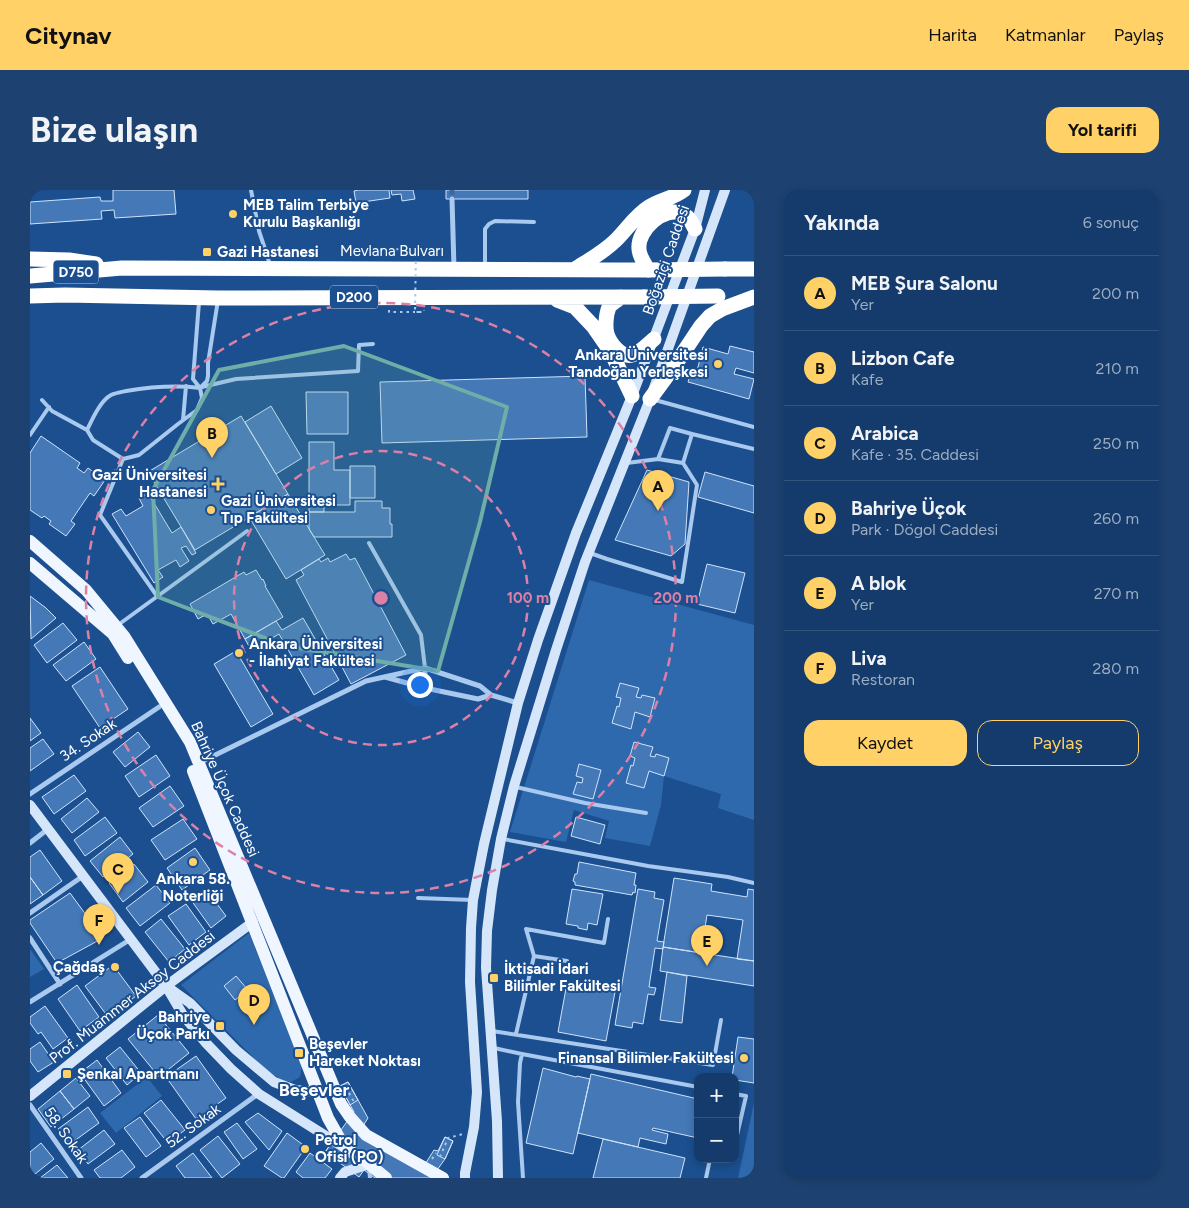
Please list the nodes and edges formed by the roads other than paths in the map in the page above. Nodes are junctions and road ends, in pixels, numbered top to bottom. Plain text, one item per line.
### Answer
1 (251, 190) edge
2 (684, 190) edge
3 (704, 190) edge
4 (725, 190) edge
5 (452, 199) tunnel mouth
6 (534, 222) dead end
7 (695, 229) junction
8 (30, 258) edge
9 (122, 268) junction
10 (270, 268) junction
11 (754, 268) edge
12 (454, 269) junction
13 (485, 269) junction
14 (575, 270) junction
15 (648, 270) junction
16 (30, 276) edge
17 (65, 295) junction
18 (754, 295) edge
19 (30, 296) edge
20 (200, 297) junction
21 (546, 297) junction
22 (621, 297) junction
23 (218, 298) junction
24 (30, 307) edge
25 (654, 339) junction
26 (373, 344) dead end
27 (186, 386) junction
28 (200, 388) junction
29 (632, 396) junction
30 (650, 399) junction
31 (42, 400) dead end
32 (49, 407) junction
33 (182, 420) junction
34 (754, 427) edge
35 (87, 430) junction
36 (692, 434) junction
37 (30, 435) edge
38 (754, 449) edge
39 (658, 458) junction
40 (123, 459) junction
41 (683, 463) junction
42 (624, 464) junction
43 (247, 531) dead end
44 (30, 541) edge
45 (369, 543) dead end
46 (589, 552) junction
47 (30, 564) edge
48 (157, 596) junction
49 (116, 626) junction
50 (425, 668) junction
51 (384, 677) junction
52 (425, 688) junction
53 (491, 694) junction
54 (518, 703) junction
55 (159, 707) junction
56 (199, 763) junction
57 (514, 786) junction
58 (30, 794) edge
59 (30, 805) edge
60 (646, 813) dead end
61 (48, 829) junction
62 (501, 839) junction
63 (30, 843) edge
64 (83, 876) junction
65 (754, 882) edge
66 (418, 898) dead end
67 (473, 900) junction
68 (30, 913) edge
69 (608, 919) dead end
70 (253, 922) junction
71 (30, 938) edge
72 (131, 939) junction
73 (534, 956) junction
74 (567, 962) dead end
75 (60, 984) junction
76 (166, 986) junction
77 (30, 1002) edge
78 (721, 1020) dead end
79 (491, 1031) junction
80 (516, 1034) junction
81 (492, 1047) junction
82 (522, 1054) junction
83 (334, 1085) junction
84 (694, 1086) edge
85 (318, 1092) junction
86 (259, 1094) junction
87 (739, 1095) edge
88 (30, 1096) edge
89 (30, 1105) edge
90 (739, 1127) edge
91 (347, 1149) junction
92 (709, 1163) edge
93 (369, 1164) junction
94 (81, 1178) edge
95 (142, 1178) edge
96 (340, 1178) edge
97 (370, 1178) edge
98 (386, 1178) edge
99 (443, 1178) edge
100 (465, 1178) edge
101 (498, 1178) edge
102 (523, 1178) edge
103 (706, 1178) edge

1 - 10 lane
2 - 14 highway
3 - 7 main road, Boğaziçi Caddesi
4 - 30 main road, Boğaziçi Caddesi
5 - 12 street
6 - 13 lane
7 - 15 highway
7 - 25 main road, Boğaziçi Caddesi
8 - 9 highway, D200
9 - 10 highway, Mevlana Bulvarı / D200
9 - 16 highway, Mevlana Bulvarı / D750
10 - 12 highway, Mevlana Bulvarı / D200
11 - 15 highway, Mevlana Bulvarı / D200, bridge
12 - 13 highway, Mevlana Bulvarı / D200
13 - 14 highway, Mevlana Bulvarı / D200
14 - 15 highway, Mevlana Bulvarı / D200
17 - 19 highway, D200
17 - 20 highway, D200
17 - 24 highway
18 - 22 highway, D200, bridge
18 - 30 highway
20 - 23 highway, D200
20 - 28 lane
21 - 22 highway, D200
21 - 23 highway, D200
21 - 29 highway
22 - 25 highway
23 - 28 lane
25 - 29 main road, Boğaziçi Caddesi
26 - 28 lane
27 - 28 lane
27 - 33 lane
27 - 35 lane
28 - 33 lane
29 - 54 main road, Boğaziçi Caddesi
30 - 34 lane
30 - 42 main road, Boğaziçi Caddesi
31 - 32 lane
32 - 35 lane
32 - 37 lane
33 - 40 lane
35 - 40 lane
36 - 38 lane
36 - 39 lane
36 - 41 lane
39 - 41 lane
39 - 42 lane
40 - 48 lane
41 - 46 lane
42 - 46 main road, Boğaziçi Caddesi
43 - 48 lane
44 - 49 main road, Bahriye Üçok Caddesi
45 - 50 lane
46 - 57 main road, Boğaziçi Caddesi
47 - 55 main road, Bahriye Üçok Caddesi
48 - 49 lane
49 - 56 main road, Bahriye Üçok Caddesi
50 - 51 street
50 - 52 street
50 - 53 street
51 - 52 street
51 - 56 street
52 - 53 street
53 - 54 street
54 - 67 main road, Boğaziçi Caddesi
55 - 58 street, 34. Sokak
55 - 70 main road, Bahriye Üçok Caddesi
56 - 83 main road, Bahriye Üçok Caddesi
57 - 60 lane
57 - 62 main road, Boğaziçi Caddesi
59 - 61 main road
61 - 63 street
61 - 64 main road
62 - 65 lane
62 - 79 main road, Boğaziçi Caddesi
64 - 68 street
64 - 72 main road
66 - 67 lane
67 - 100 main road, Boğaziçi Caddesi
69 - 73 lane
70 - 76 main road, Prof. Muammer Aksoy Caddesi
70 - 85 main road, Bahriye Üçok Caddesi
71 - 75 street
72 - 75 street
72 - 76 main road
73 - 74 lane
73 - 80 lane
75 - 77 street
76 - 85 main road
76 - 86 main road
76 - 88 main road, Prof. Muammer Aksoy Caddesi
78 - 80 lane
79 - 80 lane
79 - 81 main road, Boğaziçi Caddesi
81 - 82 lane
81 - 101 main road, Boğaziçi Caddesi
82 - 84 lane
82 - 102 lane
83 - 85 main road
83 - 99 main road, Bahriye Üçok Caddesi
85 - 91 main road, Bahriye Üçok Caddesi
86 - 91 main road
86 - 95 street, 52. Sokak
87 - 90 lane
89 - 94 street, 58. Sokak
91 - 93 main road
92 - 103 lane
93 - 96 main road
93 - 97 lane
93 - 98 main road

